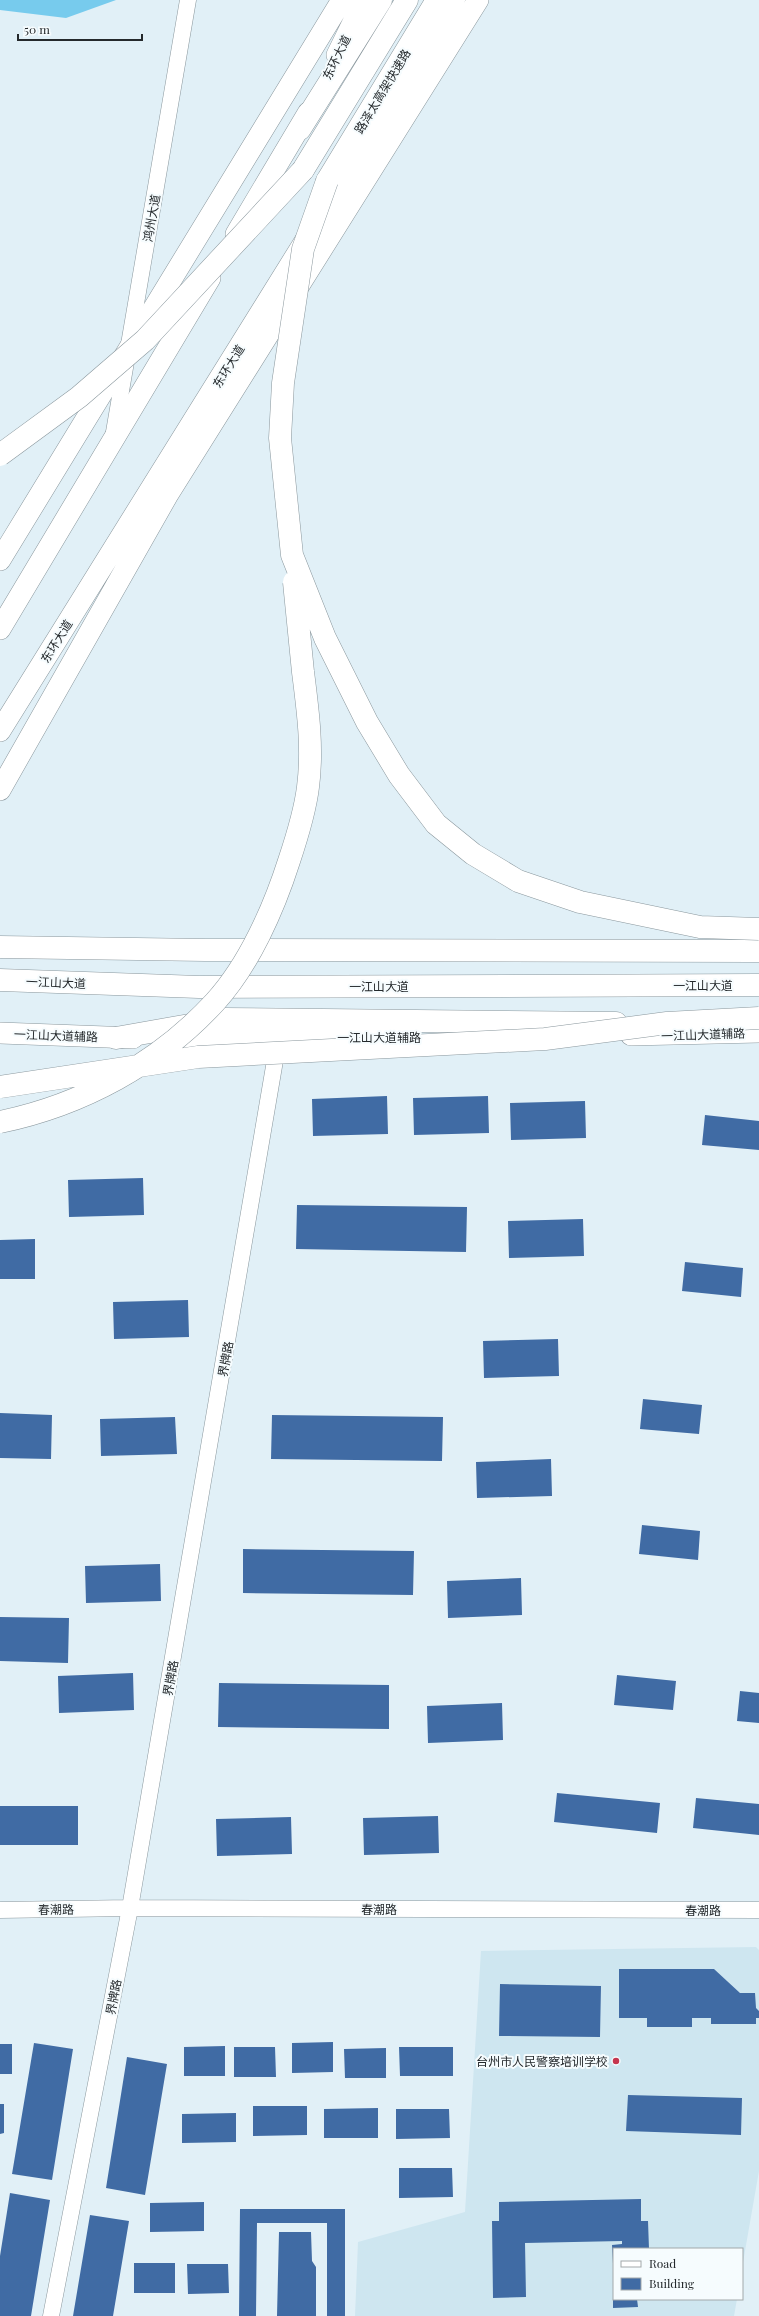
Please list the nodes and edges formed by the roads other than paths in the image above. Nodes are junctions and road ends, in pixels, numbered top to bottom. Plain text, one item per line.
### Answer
1 (188, 0) edge
2 (342, 0) edge
3 (364, 0) edge
4 (381, 0) edge
5 (407, 0) edge
6 (437, 0) edge
7 (454, 0) edge
8 (478, 0) edge
9 (300, 129) junction
10 (358, 156) joint
11 (129, 347) junction
12 (114, 436) junction
13 (0, 455) edge
14 (292, 555) junction
15 (0, 560) edge
16 (0, 629) edge
17 (0, 731) edge
18 (0, 790) edge
19 (759, 929) edge
20 (0, 947) edge
21 (759, 951) edge
22 (0, 980) edge
23 (759, 984) edge
24 (759, 1018) edge
25 (667, 1023) junction
26 (759, 1032) edge
27 (0, 1033) edge
28 (116, 1038) junction
29 (279, 1038) junction
30 (0, 1087) edge
31 (0, 1122) edge
32 (130, 1908) junction
33 (0, 1910) edge
34 (759, 1910) edge
35 (51, 2316) edge

1 - 11 street, 鸿州大道
2 - 11 main road
3 - 9 main road, 东环大道
4 - 9 highway
5 - 13 highway, bridge
6 - 14 highway, 路泽太高架快速路, bridge
7 - 10 highway
8 - 18 main road
9 - 12 main road, 东环大道
10 - 17 main road, 东环大道
11 - 12 street, 鸿州大道
11 - 15 main road
12 - 16 main road, 东环大道
14 - 19 highway, bridge
14 - 31 highway, 路泽太高架快速路, bridge
20 - 21 highway
22 - 23 highway, 一江山大道
24 - 25 highway, bridge
25 - 28 highway, bridge
25 - 30 highway, bridge
26 - 29 main road, 一江山大道辅路
27 - 28 main road, 一江山大道辅路
28 - 29 main road, 一江山大道辅路
29 - 32 street, 界牌路
32 - 33 street, 春潮路
32 - 34 street, 春潮路
32 - 35 street, 界牌路

